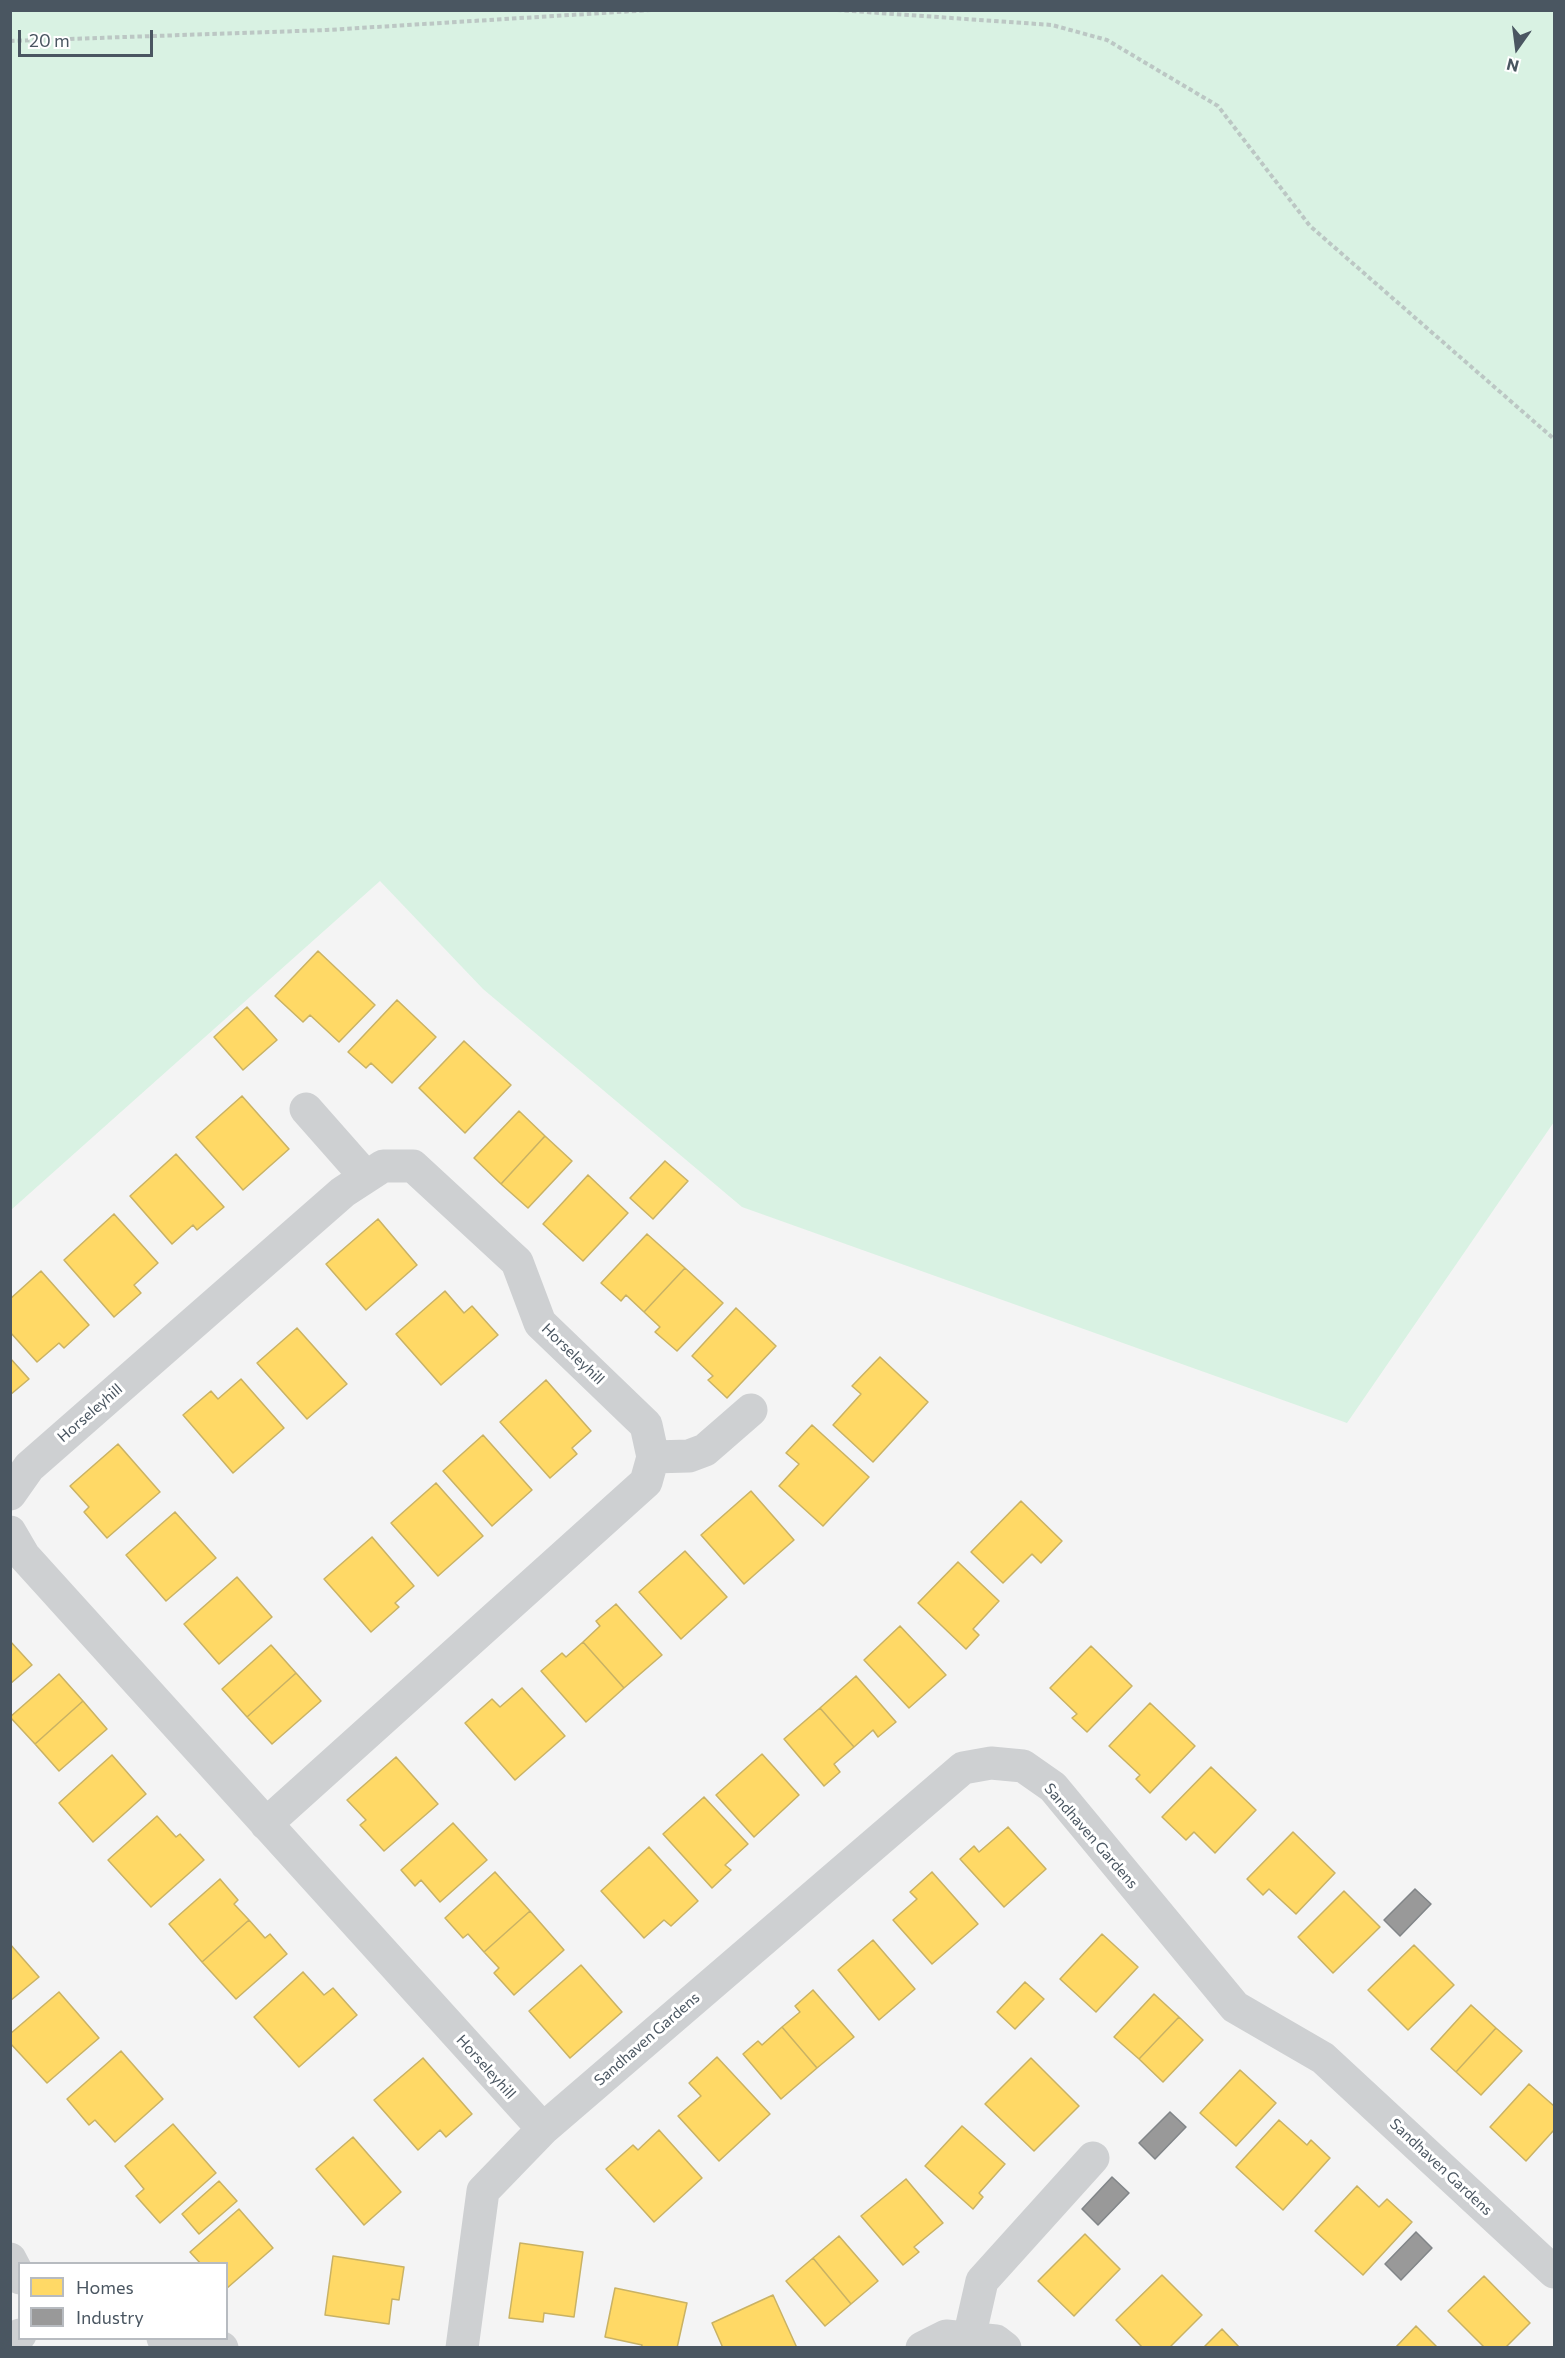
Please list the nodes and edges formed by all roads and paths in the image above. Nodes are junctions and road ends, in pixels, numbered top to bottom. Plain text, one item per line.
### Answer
1 (651, 10) edge
2 (837, 10) edge
3 (10, 41) edge
4 (1554, 439) edge
5 (306, 1109) dead end
6 (366, 1177) junction
7 (751, 1410) dead end
8 (653, 1457) junction
9 (10, 1494) edge
10 (10, 1532) edge
11 (266, 1824) junction
12 (543, 2129) junction
13 (1093, 2158) dead end
14 (10, 2259) edge
15 (1554, 2272) edge
16 (18, 2274) edge
17 (969, 2338) junction
18 (175, 2340) edge
19 (222, 2348) edge
20 (462, 2348) edge
21 (922, 2348) edge
22 (1005, 2348) edge

1 - 3 path
2 - 4 path
5 - 6 street
6 - 8 street, Horseleyhill
6 - 9 street, Horseleyhill
7 - 8 street
8 - 11 street
10 - 11 street, Horseleyhill
11 - 12 street, Horseleyhill
12 - 15 street, Sandhaven Gardens
12 - 20 street
13 - 17 street
14 - 16 street
17 - 21 street
17 - 22 street
18 - 19 street

